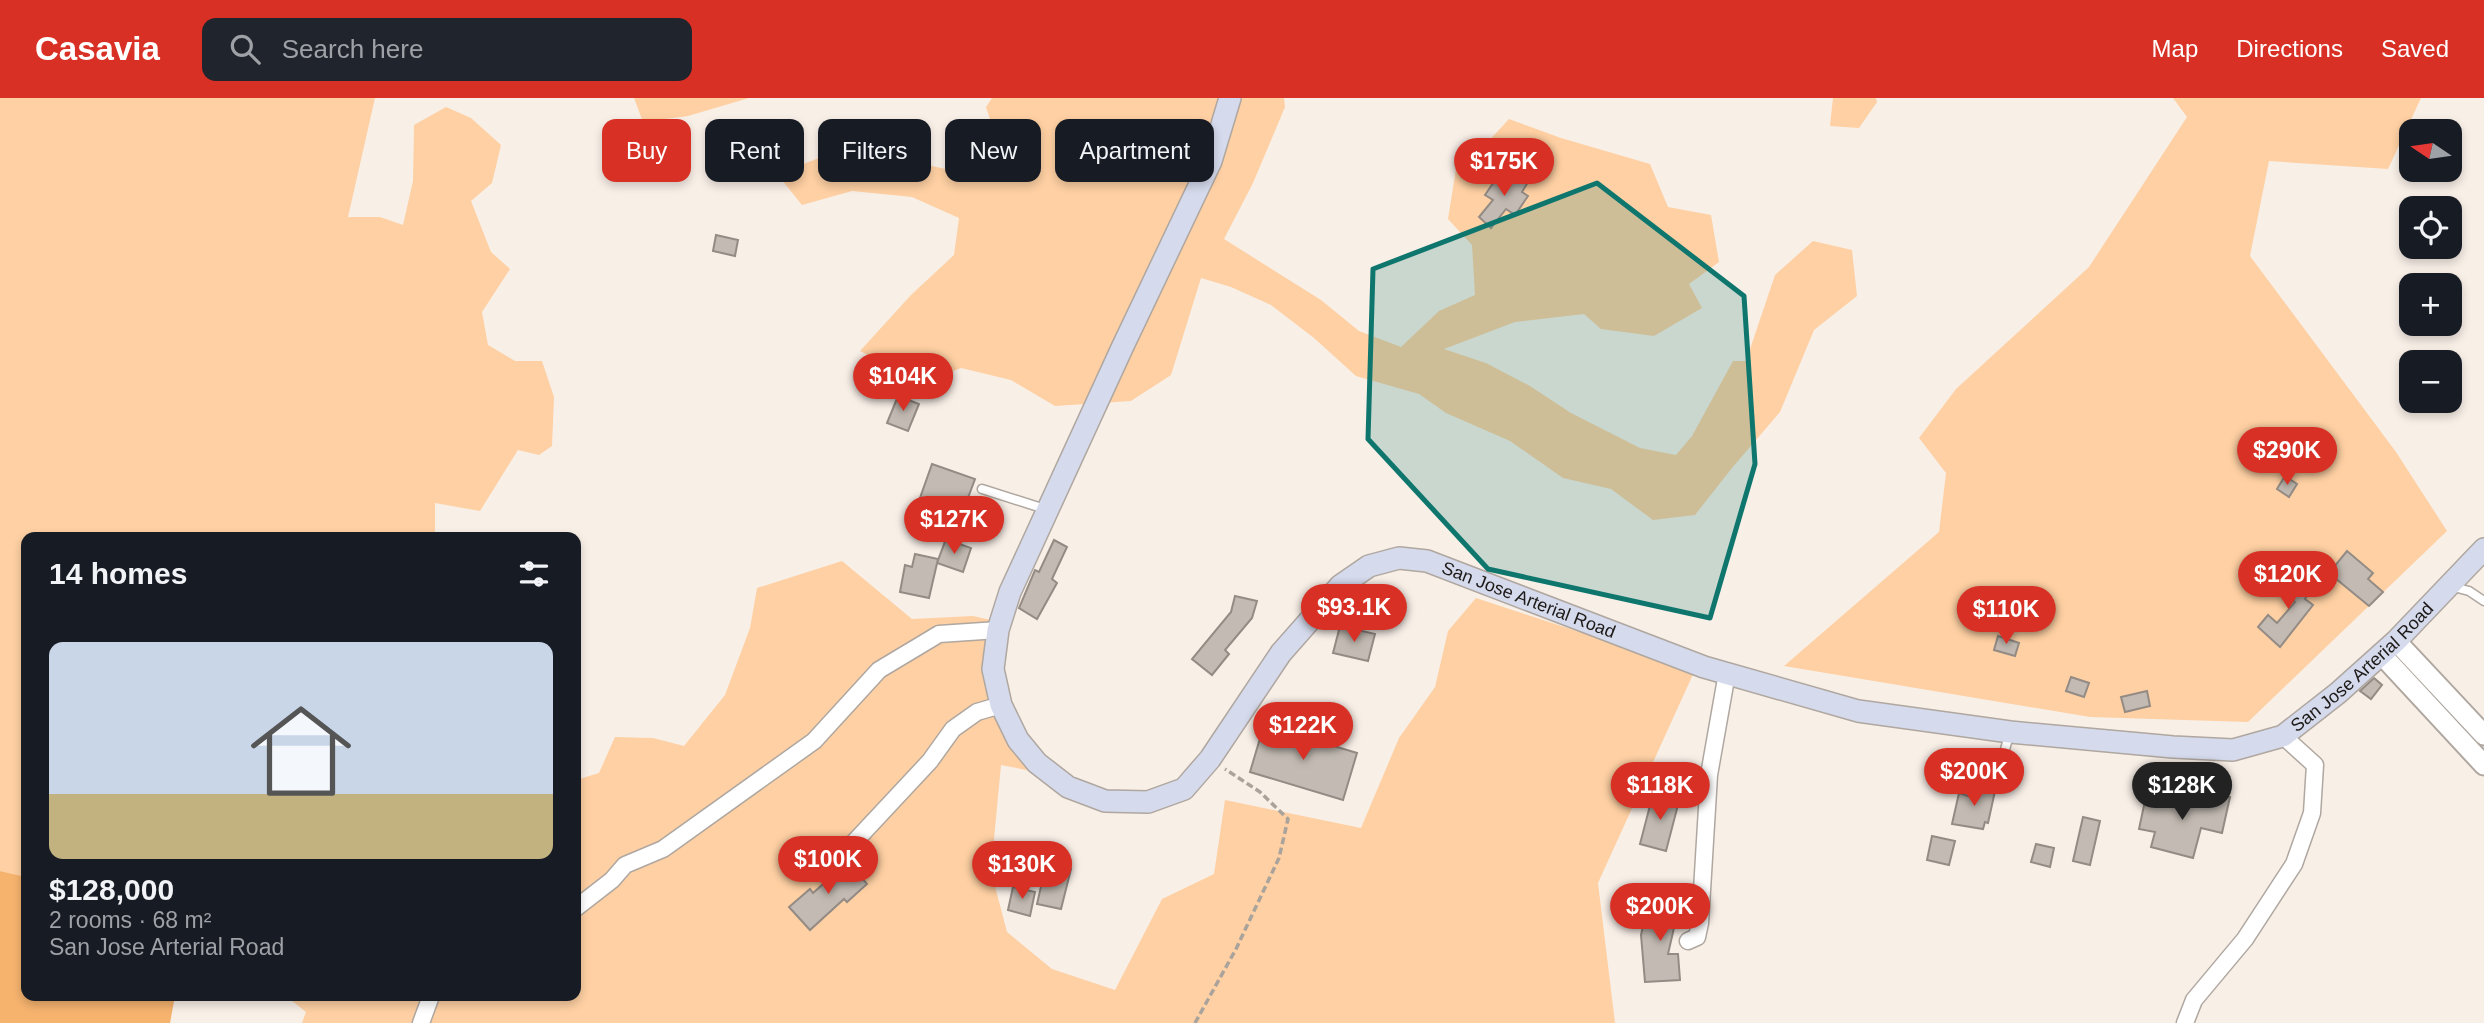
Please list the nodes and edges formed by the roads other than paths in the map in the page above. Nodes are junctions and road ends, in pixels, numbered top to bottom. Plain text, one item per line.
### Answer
1 (1230, 98) edge
2 (982, 489) dead end
3 (1048, 510) junction
4 (2484, 549) edge
5 (2447, 586) junction
6 (2484, 601) edge
7 (998, 630) junction
8 (2389, 648) junction
9 (1727, 673) junction
10 (1001, 705) junction
11 (2010, 732) junction
12 (2484, 735) edge
13 (2283, 736) junction
14 (2484, 765) edge
15 (1996, 782) dead end
16 (845, 852) dead end
17 (581, 904) edge
18 (1688, 941) dead end
19 (429, 1001) edge
20 (421, 1023) edge
21 (2185, 1023) edge

1 - 3 main road, San Jose Arterial Road
2 - 3 lane
3 - 7 main road, San Jose Arterial Road
4 - 5 main road, San Jose Arterial Road
5 - 6 lane
5 - 8 main road, San Jose Arterial Road
7 - 10 main road, San Jose Arterial Road
7 - 17 street
8 - 12 street
8 - 13 main road, San Jose Arterial Road
8 - 14 street
9 - 10 main road, San Jose Arterial Road
9 - 11 main road, San Jose Arterial Road
9 - 18 street
10 - 16 street
11 - 13 main road, San Jose Arterial Road
11 - 15 lane
13 - 21 street
19 - 20 street

